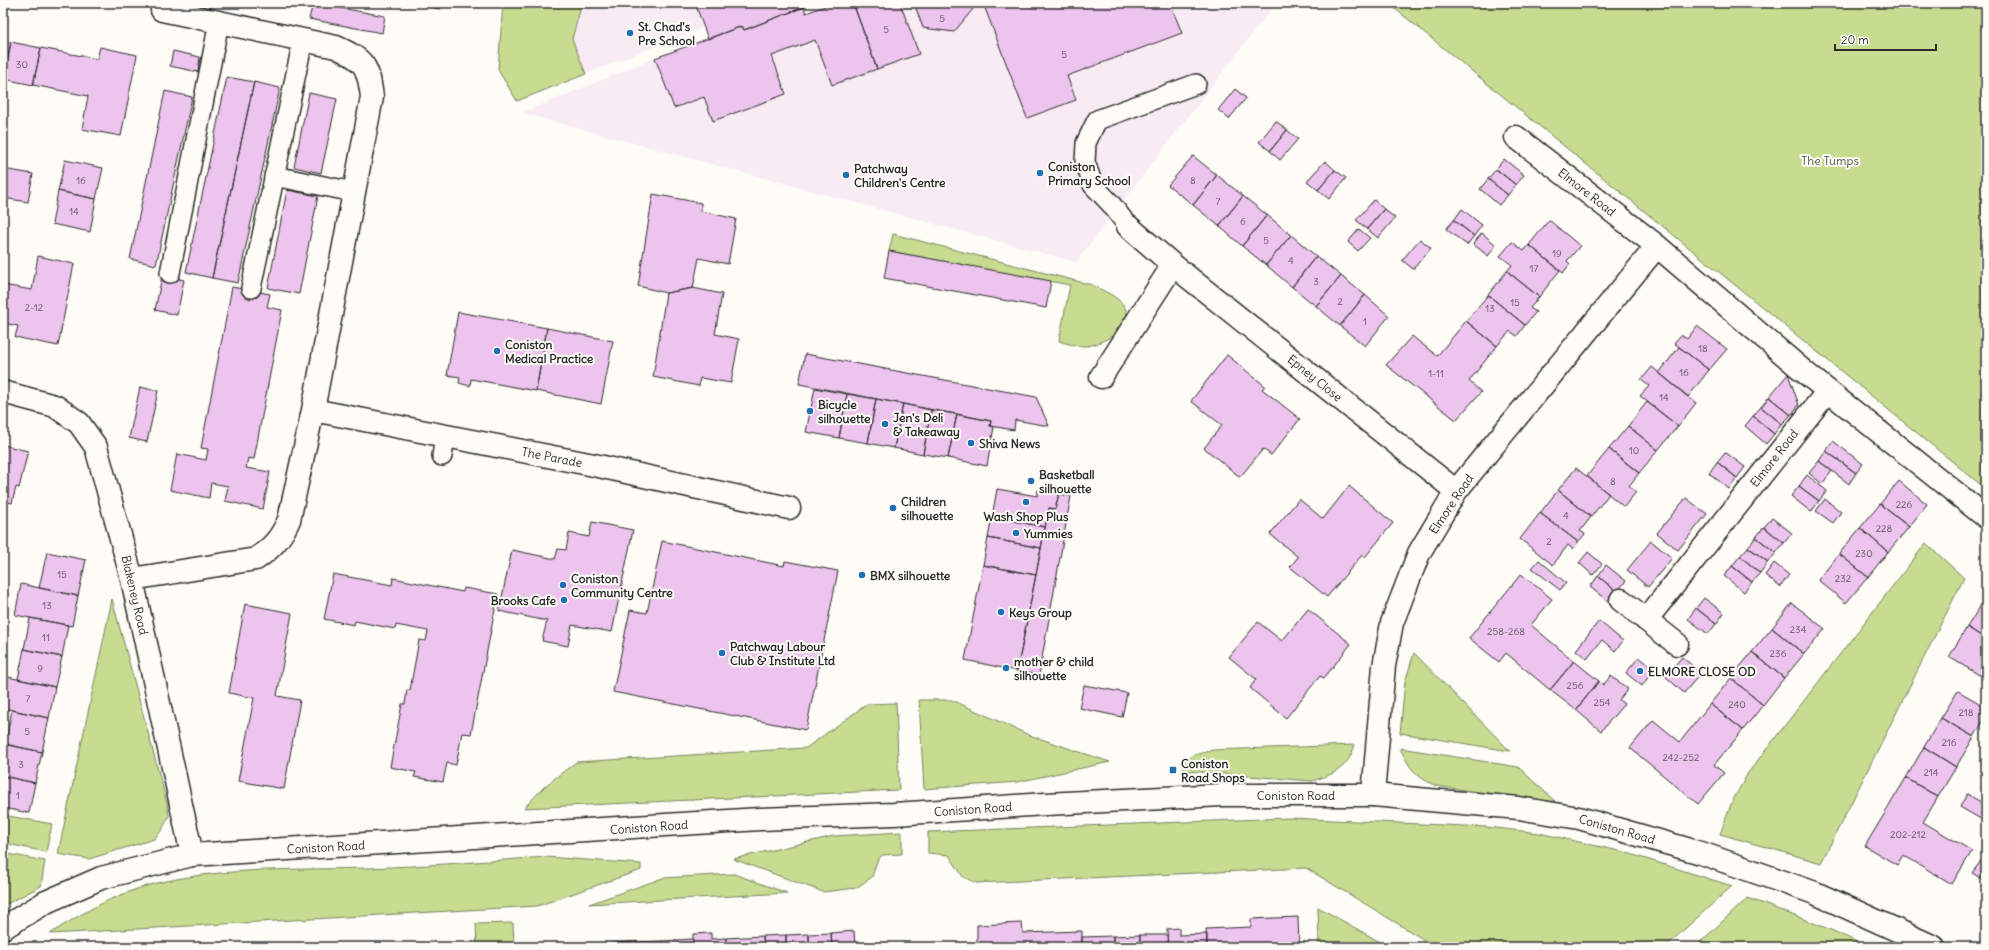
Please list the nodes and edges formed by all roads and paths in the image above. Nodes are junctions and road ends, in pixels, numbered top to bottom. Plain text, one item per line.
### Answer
1 (162, 10) dead end
2 (219, 22) junction
3 (303, 40) junction
4 (1196, 84) dead end
5 (1516, 137) dead end
6 (274, 176) junction
7 (354, 192) junction
8 (1128, 226) joint
9 (1657, 246) junction
10 (1173, 265) junction
11 (170, 272) dead end
12 (251, 288) dead end
13 (1101, 377) dead end
14 (1828, 391) junction
15 (3, 392) edge
16 (313, 410) junction
17 (1456, 491) junction
18 (789, 508) dead end
19 (1986, 517) edge
20 (132, 579) junction
21 (1621, 600) dead end
22 (1646, 620) junction
23 (1677, 644) dead end
24 (1373, 795) junction
25 (192, 855) junction
26 (3, 928) edge
27 (1934, 947) edge

1 - 2 street
2 - 3 street
2 - 11 lane
3 - 6 lane
3 - 7 street
4 - 8 lane
5 - 9 street, Elmore Road
6 - 7 lane
6 - 12 lane
7 - 16 street
8 - 10 street, Epney Close
9 - 14 street, Elmore Road
9 - 17 street, Elmore Road
10 - 13 street
10 - 17 street, Epney Close
14 - 19 street, Elmore Road
14 - 22 street, Elmore Road
15 - 20 street, Blakeney Road
16 - 18 street, The Parade
16 - 20 street
17 - 24 street, Elmore Road
20 - 25 street, Blakeney Road
21 - 22 street
22 - 23 street
24 - 25 street, Coniston Road
24 - 27 street, Coniston Road
25 - 26 street, Coniston Road

